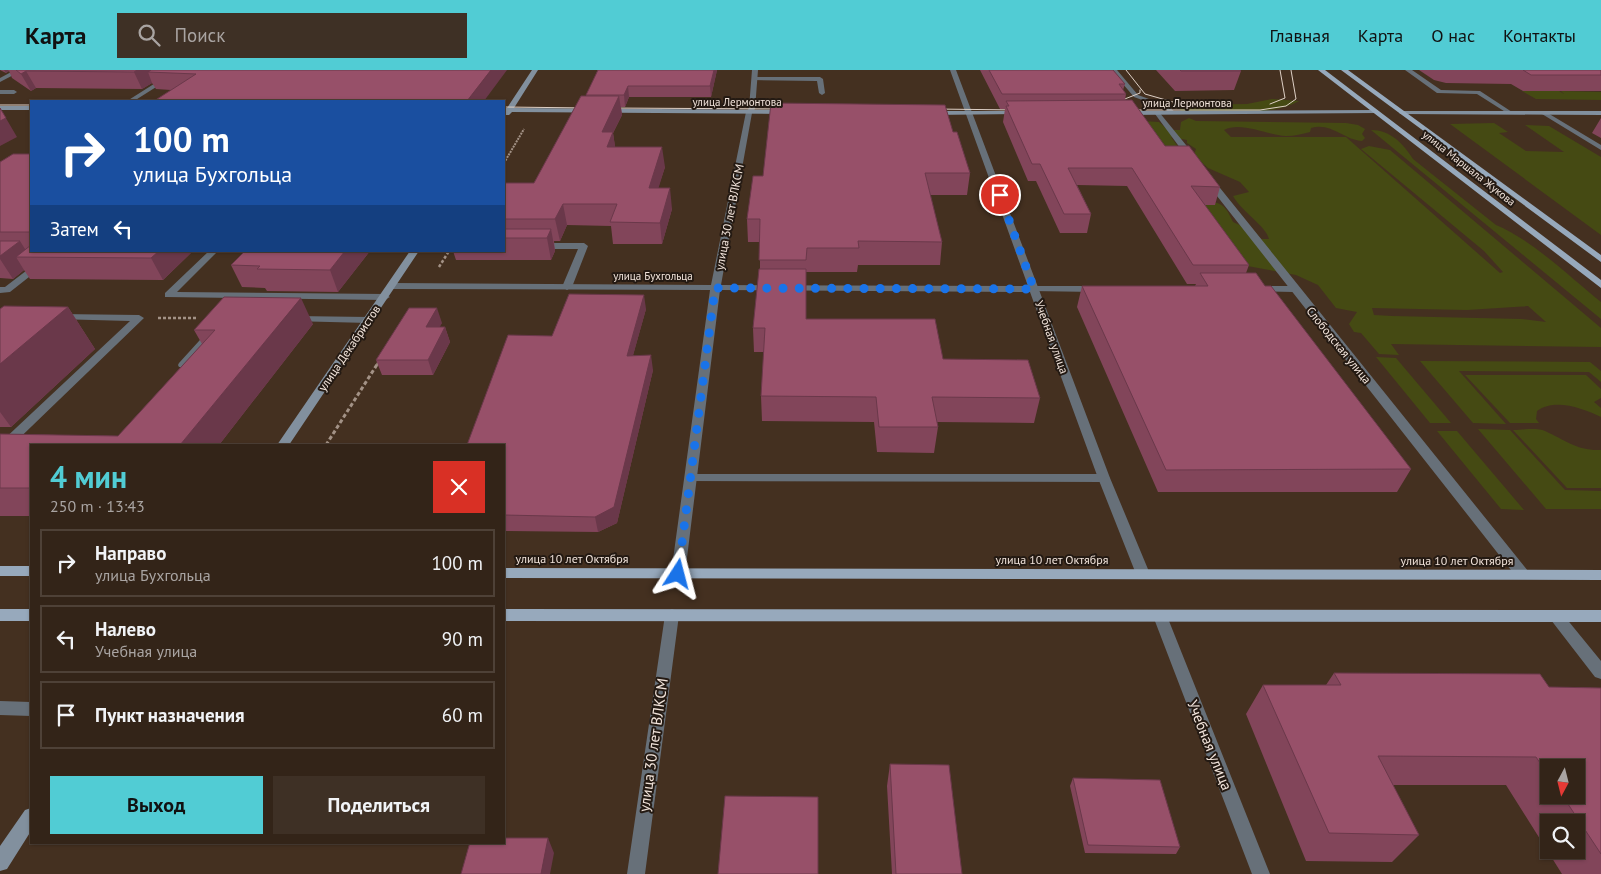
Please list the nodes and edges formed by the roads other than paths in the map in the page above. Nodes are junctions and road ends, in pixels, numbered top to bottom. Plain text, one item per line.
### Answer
1 (20, 70) edge
2 (180, 70) edge
3 (535, 70) edge
4 (953, 70) edge
5 (1114, 70) edge
6 (1321, 70) edge
7 (1344, 70) edge
8 (1408, 70) edge
9 (754, 74) edge
10 (0, 80) edge
11 (0, 92) edge
12 (14, 92) edge
13 (822, 93) dead end
14 (132, 100) edge
15 (0, 108) edge
16 (30, 108) edge
17 (506, 110) edge
18 (748, 112) junction
19 (797, 112) edge
20 (1376, 112) junction
21 (1401, 112) junction
22 (1509, 112) junction
23 (922, 113) edge
24 (970, 113) junction
25 (1029, 113) edge
26 (1117, 113) edge
27 (1157, 113) junction
28 (1173, 113) junction
29 (1544, 113) junction
30 (1601, 113) edge
31 (1601, 148) edge
32 (505, 246) edge
33 (57, 252) edge
34 (213, 252) edge
35 (414, 252) edge
36 (29, 258) edge
37 (48, 258) junction
38 (1601, 258) edge
39 (1601, 285) edge
40 (392, 286) junction
41 (567, 287) junction
42 (715, 288) junction
43 (1034, 289) junction
44 (1104, 289) edge
45 (1244, 289) edge
46 (1294, 289) junction
47 (0, 290) edge
48 (385, 297) junction
49 (50, 317) edge
50 (225, 318) edge
51 (280, 319) edge
52 (369, 320) junction
53 (190, 380) edge
54 (284, 444) edge
55 (0, 450) edge
56 (691, 478) junction
57 (1104, 478) junction
58 (0, 571) edge
59 (30, 571) edge
60 (505, 573) edge
61 (678, 574) junction
62 (1143, 574) junction
63 (1523, 575) junction
64 (1601, 575) edge
65 (0, 615) edge
66 (30, 615) edge
67 (505, 615) edge
68 (672, 615) junction
69 (1160, 616) junction
70 (1556, 616) junction
71 (1601, 616) edge
72 (1601, 672) edge
73 (0, 708) edge
74 (30, 709) edge
75 (30, 817) edge
76 (0, 862) edge
77 (636, 874) edge
78 (1261, 874) edge

1 - 10 street
2 - 14 street
3 - 17 main road
4 - 24 street, Учебная улица
5 - 28 street
6 - 20 main road, улица Маршала Жукова
7 - 21 main road, улица Маршала Жукова
8 - 22 street
9 - 13 street
9 - 18 street, улица 30 лет ВЛКСМ
11 - 12 street
15 - 16 main road
17 - 18 main road, улица Лермонтова
18 - 19 main road, улица Лермонтова
18 - 42 street, улица 30 лет ВЛКСМ
20 - 21 main road, улица Лермонтова
20 - 28 main road, улица Лермонтова
20 - 39 main road, улица Маршала Жукова
21 - 22 main road, улица Лермонтова
21 - 38 main road, улица Маршала Жукова
22 - 29 main road, улица Лермонтова
23 - 24 main road
24 - 25 main road
24 - 43 street, Учебная улица
26 - 27 main road, улица Лермонтова
27 - 28 main road, улица Лермонтова
27 - 46 street, Слободская улица
29 - 30 main road, улица Лермонтова
29 - 31 street
32 - 41 street
33 - 37 street
34 - 48 street
35 - 40 main road, улица Декабристов
36 - 37 street
37 - 47 street
40 - 41 street, улица Бухгольца
40 - 48 main road, улица Декабристов
41 - 42 street, улица Бухгольца
42 - 43 street, улица Бухгольца
42 - 56 street, улица 30 лет ВЛКСМ
43 - 44 street, улица Бухгольца
43 - 57 street, Учебная улица
45 - 46 street
46 - 63 street, Слободская улица
48 - 52 main road, улица Декабристов
49 - 55 street
50 - 53 street
51 - 52 street
52 - 54 main road, улица Декабристов
56 - 57 street
56 - 61 street, улица 30 лет ВЛКСМ
57 - 62 street, Учебная улица
58 - 59 main road
60 - 61 main road, улица 10 лет Октября
61 - 62 main road, улица 10 лет Октября
62 - 63 main road, улица 10 лет Октября
63 - 64 main road, улица 10 лет Октября
65 - 66 main road
67 - 68 main road
68 - 69 main road
68 - 77 street, улица 30 лет ВЛКСМ
69 - 70 main road
69 - 78 street, Учебная улица
70 - 71 main road
70 - 72 street
73 - 74 street
75 - 76 main road

